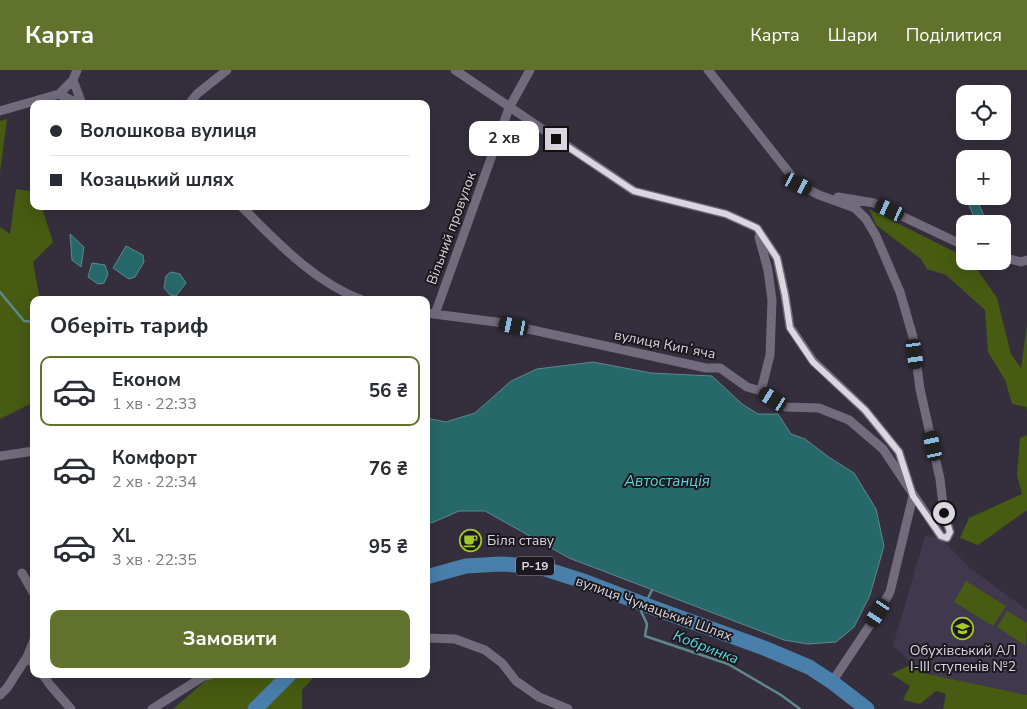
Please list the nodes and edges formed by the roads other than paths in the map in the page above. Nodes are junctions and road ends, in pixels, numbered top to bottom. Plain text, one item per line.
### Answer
1 (77, 70) edge
2 (227, 70) edge
3 (456, 70) edge
4 (530, 70) edge
5 (708, 70) edge
6 (73, 80) junction
7 (59, 94) junction
8 (38, 100) edge
9 (72, 100) edge
10 (80, 100) edge
11 (192, 100) edge
12 (30, 102) edge
13 (509, 108) junction
14 (0, 111) edge
15 (819, 194) junction
16 (245, 210) edge
17 (757, 228) junction
18 (956, 242) edge
19 (1011, 259) edge
20 (1027, 260) edge
21 (354, 296) edge
22 (431, 314) edge
23 (761, 391) junction
24 (30, 452) edge
25 (0, 456) edge
26 (913, 496) junction
27 (22, 573) dead end
28 (430, 576) edge
29 (30, 587) edge
30 (430, 638) edge
31 (30, 650) edge
32 (27, 657) junction
33 (30, 660) edge
34 (45, 678) edge
35 (202, 678) edge
36 (286, 678) edge
37 (832, 682) junction
38 (0, 694) edge
39 (70, 709) edge
40 (152, 709) edge
41 (255, 709) edge
42 (568, 709) edge
43 (867, 709) edge

1 - 6 street
2 - 11 street
3 - 13 street
4 - 13 street, Вільний провулок
5 - 15 street
6 - 7 street
6 - 10 street
7 - 8 street
7 - 9 street
12 - 14 street
13 - 17 street
13 - 22 street, Вільний провулок
15 - 18 street
15 - 26 street
16 - 21 street
17 - 23 street
17 - 26 street
19 - 20 street
22 - 23 street, вулиця Кипʼяча
23 - 26 street, вулиця Кипʼяча
24 - 25 street
26 - 37 street
27 - 29 street
28 - 37 main road, вулиця Чумацький Шлях / Р-19
30 - 42 street
31 - 32 street
32 - 33 street
32 - 38 street
34 - 39 street
35 - 40 street
36 - 41 main road
37 - 43 main road, вулиця Чумацький Шлях / Р-19

